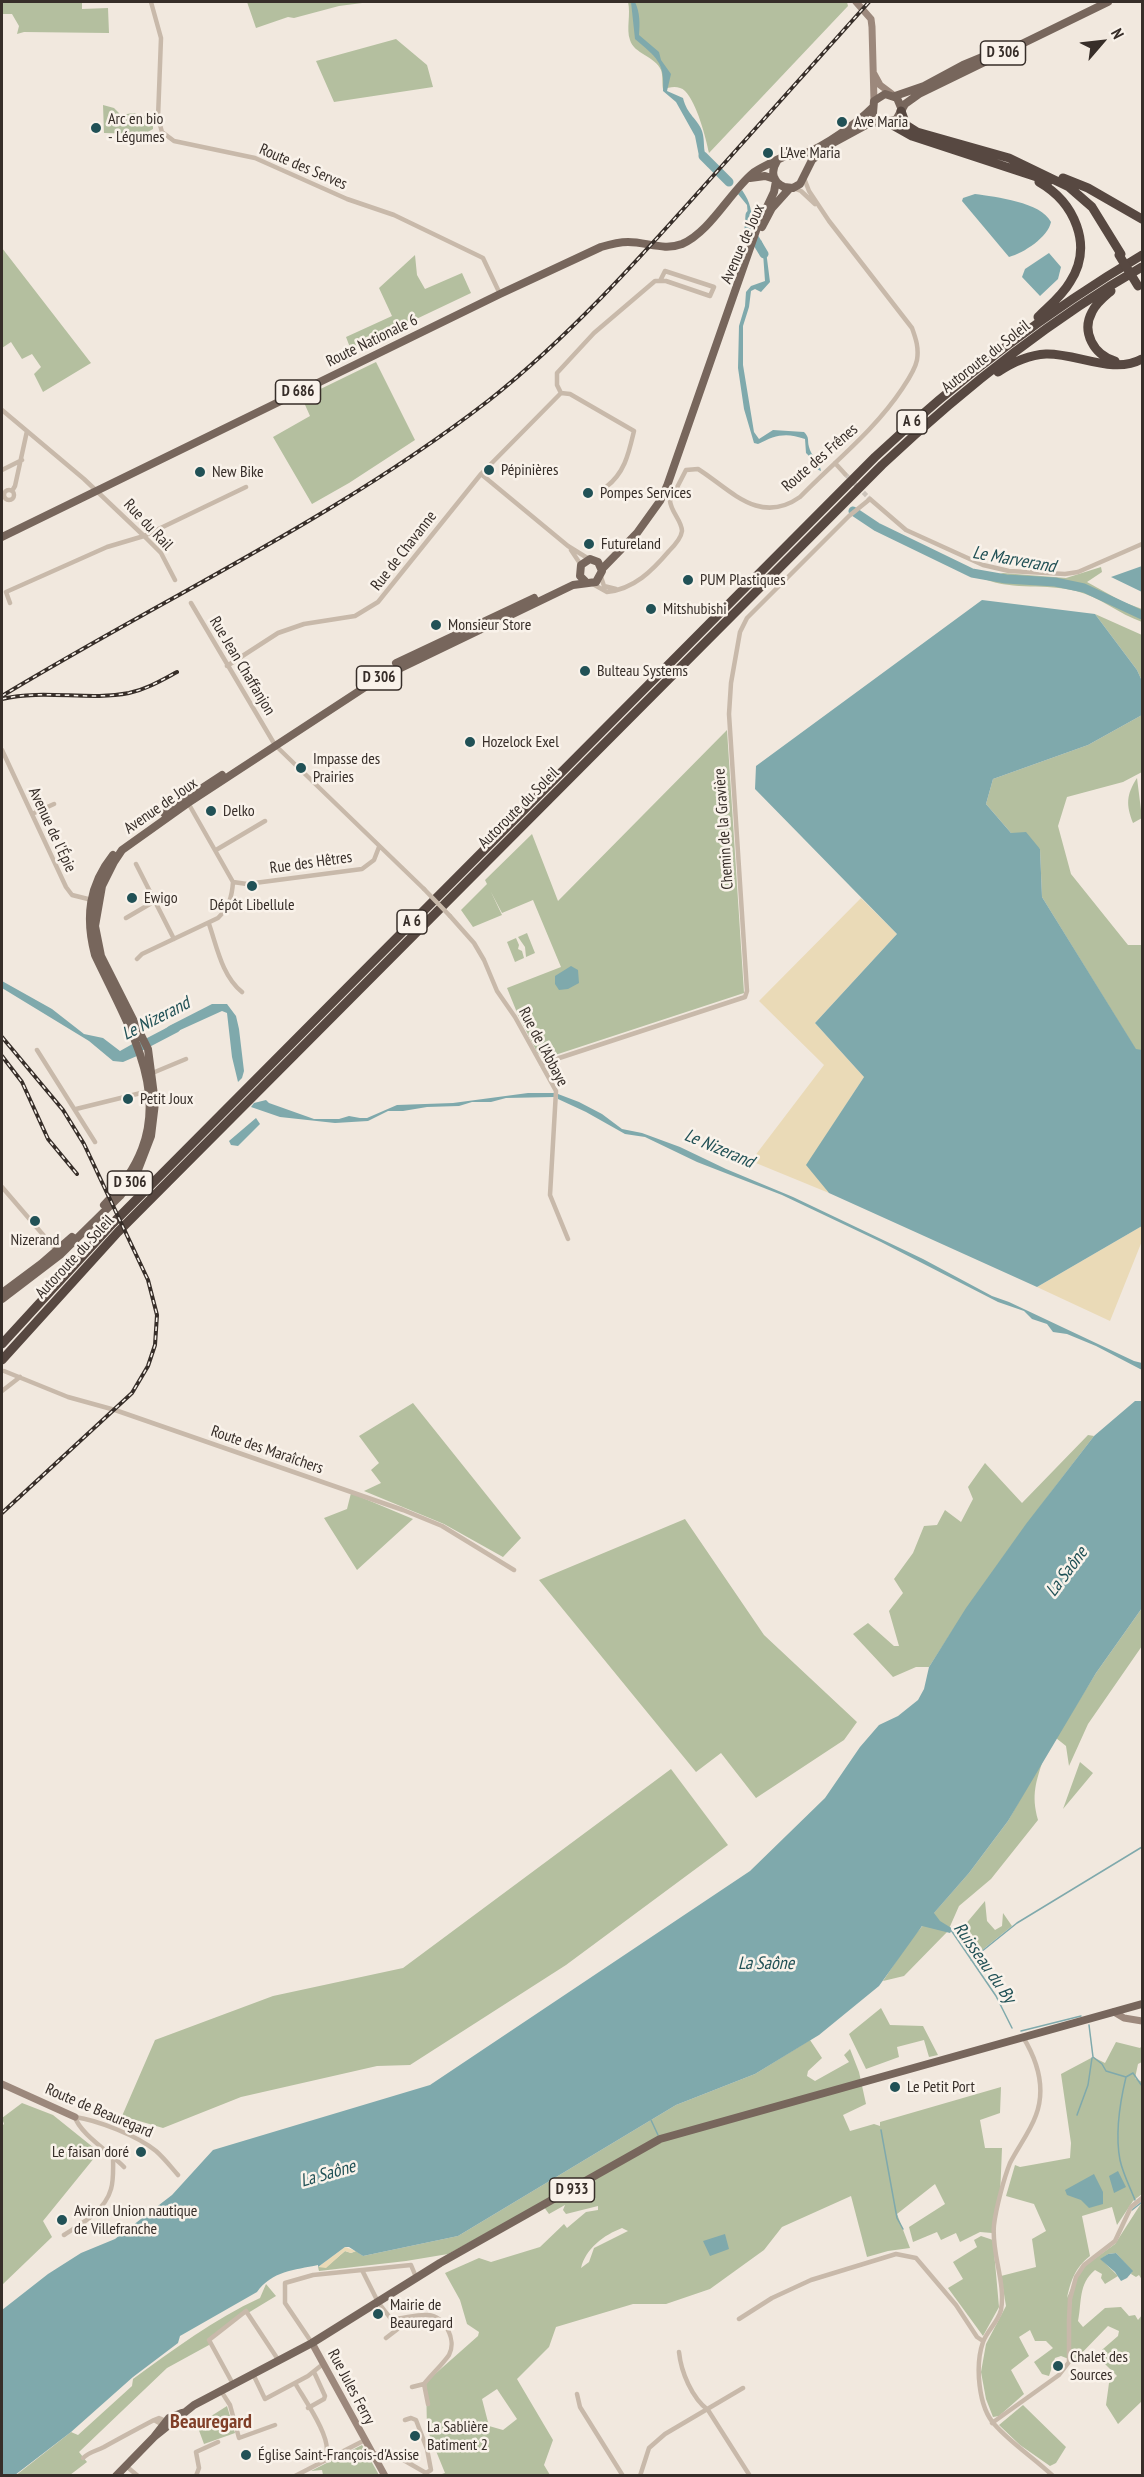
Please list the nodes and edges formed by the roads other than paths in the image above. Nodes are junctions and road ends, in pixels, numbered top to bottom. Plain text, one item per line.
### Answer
1 (151, 2) edge
2 (856, 2) edge
3 (1096, 2) edge
4 (1108, 2) edge
5 (872, 69) junction
6 (893, 95) junction
7 (873, 105) junction
8 (902, 111) junction
9 (885, 122) junction
10 (795, 157) junction
11 (777, 161) junction
12 (1041, 172) junction
13 (1023, 174) junction
14 (805, 175) junction
15 (775, 180) junction
16 (743, 183) junction
17 (791, 188) junction
18 (820, 208) junction
19 (1143, 219) edge
20 (758, 231) junction
21 (1120, 254) junction
22 (1143, 255) edge
23 (1138, 269) edge
24 (660, 281) junction
25 (1141, 288) edge
26 (500, 294) junction
27 (1004, 347) junction
28 (1143, 357) edge
29 (561, 393) junction
30 (952, 402) junction
31 (2, 410) edge
32 (27, 431) junction
33 (682, 441) junction
34 (21, 460) junction
35 (835, 463) junction
36 (2, 470) edge
37 (481, 474) junction
38 (845, 474) tunnel mouth
39 (246, 487) dead end
40 (606, 487) dead end
41 (12, 491) dead end
42 (97, 491) junction
43 (144, 536) junction
44 (2, 537) edge
45 (1143, 544) edge
46 (568, 546) junction
47 (592, 560) junction
48 (580, 568) junction
49 (602, 573) junction
50 (176, 580) dead end
51 (588, 582) junction
52 (618, 589) junction
53 (10, 603) dead end
54 (191, 603) dead end
55 (227, 666) junction
56 (274, 743) junction
57 (2, 750) edge
58 (187, 801) junction
59 (54, 804) dead end
60 (32, 814) junction
61 (265, 821) dead end
62 (380, 847) junction
63 (216, 850) junction
64 (136, 864) dead end
65 (233, 882) junction
66 (94, 900) junction
67 (155, 901) junction
68 (126, 918) dead end
69 (209, 924) junction
70 (174, 939) junction
71 (137, 960) dead end
72 (242, 992) dead end
73 (37, 1050) dead end
74 (186, 1059) dead end
75 (541, 1064) junction
76 (150, 1074) junction
77 (152, 1090) junction
78 (76, 1108) junction
79 (95, 1142) dead end
80 (2, 1187) edge
81 (568, 1239) dead end
82 (59, 1253) junction
83 (2, 1293) edge
84 (2, 1299) edge
85 (2, 1344) edge
86 (2, 1360) edge
87 (4, 1371) dead end
88 (20, 1377) junction
89 (2, 1391) edge
90 (514, 1570) dead end
91 (1143, 2004) edge
92 (1128, 2008) junction
93 (1114, 2012) junction
94 (1139, 2020) edge
95 (1023, 2037) junction
96 (2, 2084) edge
97 (75, 2117) junction
98 (113, 2156) junction
99 (124, 2167) dead end
100 (178, 2175) dead end
101 (1143, 2198) edge
102 (64, 2235) dead end
103 (362, 2270) junction
104 (417, 2277) junction
105 (378, 2302) junction
106 (394, 2319) junction
107 (739, 2319) dead end
108 (386, 2338) dead end
109 (983, 2341) junction
110 (312, 2343) junction
111 (679, 2352) dead end
112 (279, 2361) junction
113 (323, 2364) junction
114 (314, 2372) junction
115 (253, 2374) junction
116 (295, 2383) junction
117 (233, 2384) junction
118 (424, 2384) junction
119 (412, 2387) dead end
120 (743, 2388) dead end
121 (221, 2391) junction
122 (577, 2394) dead end
123 (428, 2404) dead end
124 (308, 2408) junction
125 (708, 2410) junction
126 (405, 2420) dead end
127 (992, 2423) junction
128 (166, 2424) junction
129 (275, 2425) dead end
130 (365, 2440) junction
131 (218, 2442) dead end
132 (326, 2454) dead end
133 (374, 2454) junction
134 (83, 2458) dead end
135 (126, 2466) junction
136 (117, 2475) edge
137 (138, 2475) edge
138 (196, 2475) edge
139 (295, 2475) edge
140 (385, 2475) edge
141 (623, 2475) edge
142 (640, 2475) edge
143 (750, 2475) edge
144 (1053, 2475) edge

1 - 26 street, Route des Serves
2 - 5 street
3 - 6 main road, D 306
4 - 8 main road, D 306
5 - 6 street
5 - 7 street
6 - 7 main road
6 - 8 main road
7 - 9 main road
7 - 10 main road
8 - 9 main road
8 - 12 highway
9 - 13 highway
9 - 14 main road
10 - 11 main road
10 - 14 main road
11 - 15 main road
11 - 16 main road, Route Nationale 6 / D 686
12 - 19 highway
12 - 21 highway
13 - 21 highway
13 - 27 highway
14 - 17 main road
14 - 18 street, Route des Frênes
15 - 16 main road
15 - 17 main road
15 - 20 main road, Avenue de Joux
16 - 26 main road, Route Nationale 6 / D 686
17 - 18 street, Route des Frênes
17 - 20 main road, Avenue de Joux
18 - 35 street, Route des Frênes
20 - 33 main road, Avenue de Joux
21 - 25 highway, bridge
22 - 27 highway, Autoroute du Soleil / A 6
23 - 28 highway
23 - 30 highway, Autoroute du Soleil / A 6
24 - 24 street
24 - 29 street
26 - 42 main road, Route Nationale 6 / D 686
27 - 85 highway, Autoroute du Soleil / A 6
28 - 30 highway
29 - 37 street, Rue de Chavanne
29 - 40 street
30 - 86 highway, Autoroute du Soleil / A 6
31 - 32 street, Rue du Rail
32 - 34 street
32 - 42 street, Rue du Rail
33 - 47 main road, Avenue de Joux
33 - 49 main road, Avenue de Joux
34 - 36 street
34 - 41 street
35 - 38 street
35 - 52 street, Route des Frênes
37 - 46 street
37 - 55 street, Rue de Chavanne
39 - 43 street
42 - 43 street, Rue du Rail
42 - 44 main road, Route Nationale 6 / D 686
43 - 50 street, Rue du Rail
43 - 53 street
45 - 75 street, Chemin de la Gravière
46 - 47 street
46 - 48 street
47 - 48 main road, Avenue de Joux
47 - 49 main road
48 - 51 main road
48 - 56 main road, Avenue de Joux / D 306
49 - 51 main road, Avenue de Joux
49 - 52 street
51 - 52 street
51 - 56 main road, Avenue de Joux / D 306
54 - 55 street, Rue Jean Chaffanjon
55 - 56 street, Rue Jean Chaffanjon
56 - 58 main road, Avenue de Joux / D 306
56 - 62 street
57 - 60 street, Avenue de l'Épie
58 - 63 street
58 - 66 main road, Avenue de Joux / D 306
59 - 60 street
60 - 66 street, Avenue de l'Épie
61 - 63 street
62 - 65 street, Rue des Hêtres
62 - 75 street, Rue de l'Abbaye, bridge
63 - 65 street
64 - 67 street
65 - 69 street
66 - 76 main road, Avenue de Joux / D 306
67 - 68 street
67 - 70 street
69 - 70 street
69 - 72 street
70 - 71 street
73 - 78 street
74 - 76 street
75 - 81 street, Rue de l'Abbaye
76 - 77 main road, Avenue de Joux / D 306
77 - 78 street
77 - 82 main road, Avenue de Joux / D 306
78 - 79 street
80 - 82 street
82 - 83 main road, Avenue de Joux / D 306
82 - 84 main road, Avenue de Joux / D 306
87 - 88 street, Route des Maraîchers
88 - 89 street
88 - 90 street, Route des Maraîchers
91 - 92 main road, D 933
92 - 93 main road, D 933
92 - 94 street
93 - 94 street
93 - 95 main road, D 933
95 - 104 main road, D 933
95 - 109 street
96 - 97 street, Route de Beauregard
97 - 98 street
97 - 100 street, Route de Beauregard
98 - 99 street
98 - 102 street
101 - 127 street
103 - 104 street
103 - 105 street
103 - 110 street
104 - 105 main road, D 933
105 - 106 street
105 - 110 main road, D 933
106 - 108 street
106 - 118 street
107 - 109 street
109 - 127 street
110 - 112 main road, D 933
110 - 113 street, Rue Jules Ferry
111 - 125 street
112 - 115 main road, D 933
112 - 117 street
113 - 114 street
113 - 130 street, Rue Jules Ferry
114 - 116 street
114 - 124 street
115 - 116 street
115 - 117 main road, D 933
116 - 124 street
117 - 121 main road, D 933
118 - 119 street
118 - 123 street
120 - 125 street
121 - 128 main road, D 933
121 - 129 street
122 - 141 street
124 - 132 street
125 - 142 street
125 - 143 street
126 - 133 street
127 - 144 street
128 - 134 street
128 - 135 main road, D 933
130 - 133 street, Rue Jules Ferry
130 - 139 street
131 - 138 street
133 - 140 street, Rue Jules Ferry
135 - 136 main road, D 933
135 - 137 street

